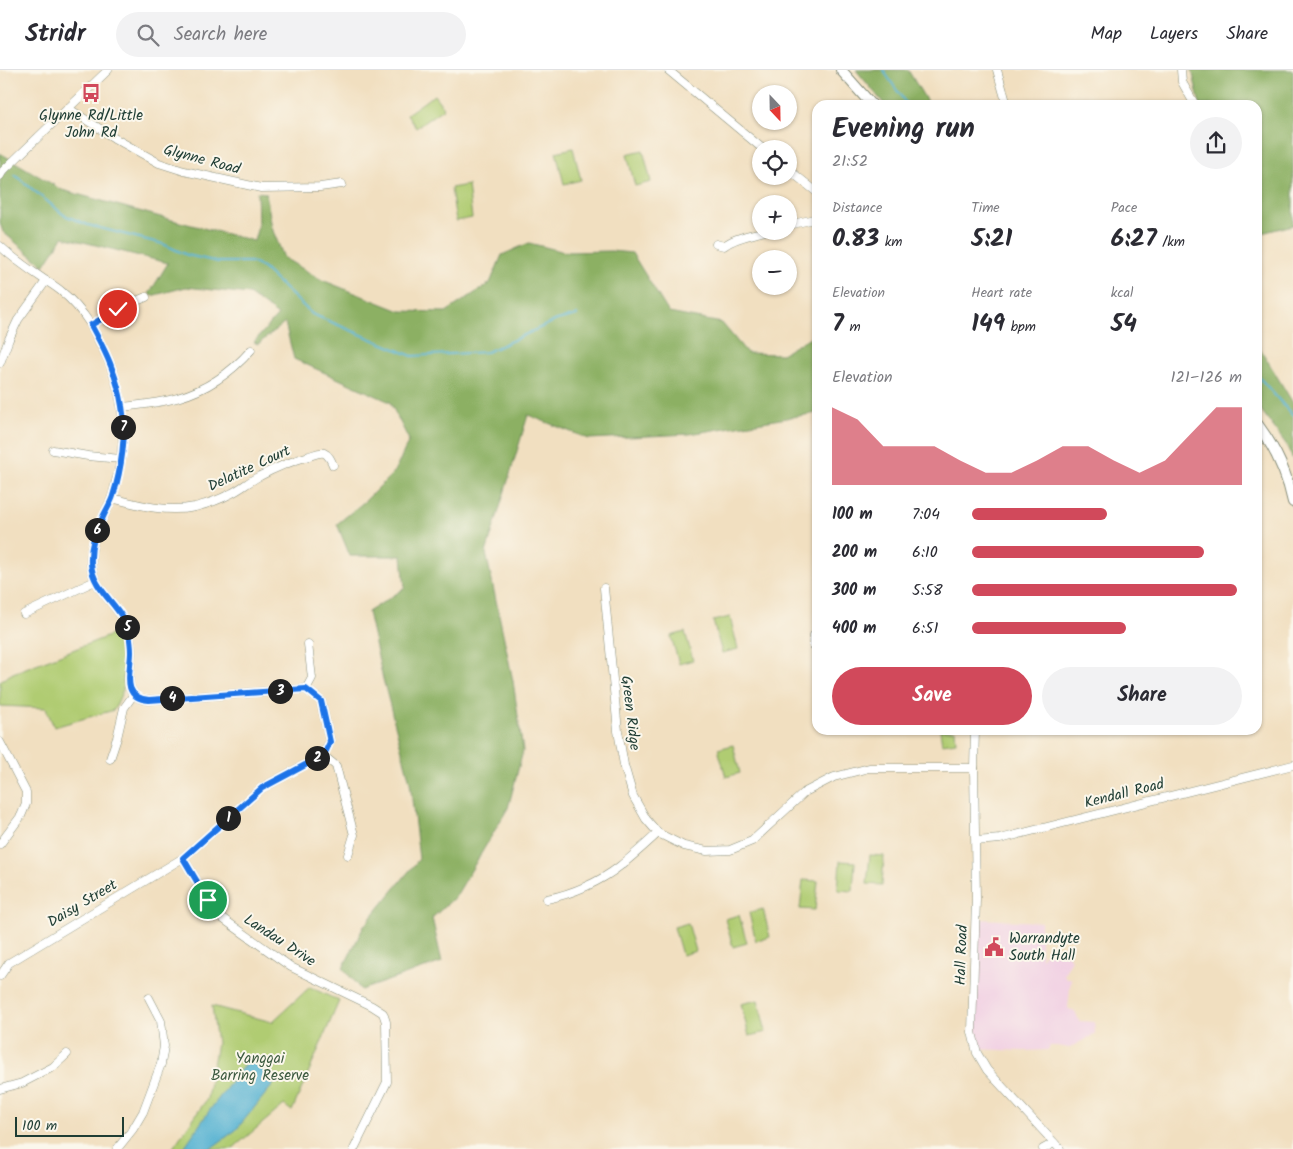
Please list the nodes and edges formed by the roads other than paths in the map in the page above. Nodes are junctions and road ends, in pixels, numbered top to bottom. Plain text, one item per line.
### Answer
1 (108, 70) edge
2 (668, 70) edge
3 (840, 70) edge
4 (997, 70) edge
5 (1181, 70) edge
6 (867, 100) edge
7 (1006, 100) edge
8 (1191, 100) edge
9 (68, 108) junction
10 (752, 140) edge
11 (0, 176) edge
12 (797, 176) edge
13 (342, 184) dead end
14 (812, 188) edge
15 (812, 219) edge
16 (797, 223) edge
17 (752, 235) edge
18 (0, 246) edge
19 (722, 248) dead end
20 (46, 281) junction
21 (146, 297) dead end
22 (91, 325) junction
23 (251, 350) dead end
24 (0, 362) edge
25 (123, 407) junction
26 (1262, 431) edge
27 (53, 450) dead end
28 (122, 459) junction
29 (333, 465) dead end
30 (112, 498) junction
31 (1293, 502) edge
32 (95, 581) junction
33 (604, 588) dead end
34 (24, 614) dead end
35 (308, 644) dead end
36 (306, 689) junction
37 (134, 694) junction
38 (975, 735) edge
39 (0, 742) edge
40 (324, 755) junction
41 (110, 759) dead end
42 (1293, 759) edge
43 (1293, 765) edge
44 (974, 768) junction
45 (1279, 768) junction
46 (658, 833) junction
47 (976, 841) junction
48 (0, 844) edge
49 (348, 855) dead end
50 (183, 858) junction
51 (547, 899) dead end
52 (0, 976) edge
53 (149, 998) dead end
54 (67, 1054) dead end
55 (0, 1089) edge
56 (1057, 1146) edge
57 (117, 1149) edge
58 (354, 1149) edge
59 (1043, 1149) edge

1 - 9 street
2 - 10 street
3 - 6 main road
4 - 7 street
5 - 8 street
9 - 11 street
9 - 13 street, Glynne Road
12 - 14 street
15 - 16 street
17 - 19 street
18 - 20 street
20 - 22 street
20 - 24 street
21 - 22 street
22 - 25 street
23 - 25 street
25 - 28 street
26 - 31 main road
27 - 28 street
28 - 30 street
29 - 30 street, Delatite Court
30 - 32 street
32 - 34 street
32 - 37 street
33 - 46 street, Green Ridge
35 - 36 street
36 - 37 street
36 - 40 street
37 - 41 street
38 - 44 street, Hall Road
39 - 48 street
40 - 49 street
40 - 50 street
42 - 45 street, Kendall Road
43 - 45 street, Kendall Road
44 - 46 street
44 - 47 street, Hall Road
45 - 47 street, Kendall Road
46 - 51 street
47 - 56 street, Hall Road
50 - 52 street, Daisy Street
50 - 58 street, Landau Drive
53 - 57 street
54 - 55 street
56 - 59 street

